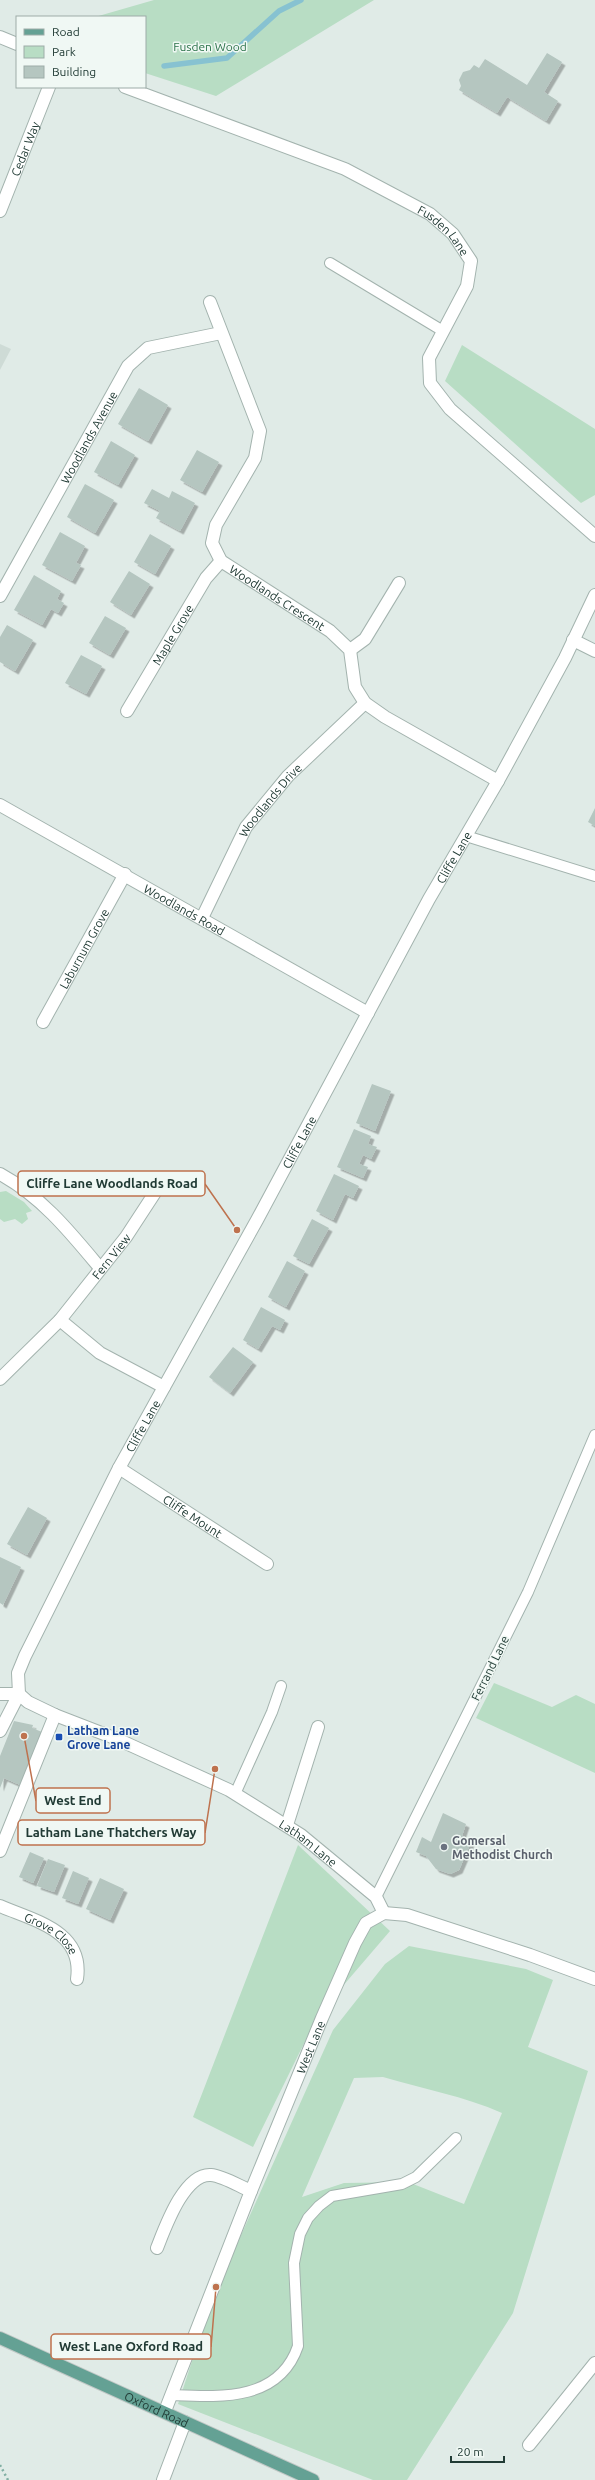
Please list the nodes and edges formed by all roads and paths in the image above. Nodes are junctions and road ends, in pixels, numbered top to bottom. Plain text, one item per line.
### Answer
1 (0, 37) edge
2 (16, 44) edge
3 (49, 88) edge
4 (128, 88) edge
5 (0, 210) edge
6 (330, 263) dead end
7 (210, 302) dead end
8 (443, 331) junction
9 (221, 333) junction
10 (595, 536) edge
11 (221, 561) junction
12 (399, 583) dead end
13 (595, 595) edge
14 (0, 596) edge
15 (573, 640) junction
16 (350, 650) junction
17 (595, 651) edge
18 (365, 702) junction
19 (127, 711) dead end
20 (498, 781) junction
21 (0, 805) edge
22 (466, 836) junction
23 (125, 874) junction
24 (595, 876) edge
25 (202, 918) junction
26 (368, 1013) junction
27 (43, 1022) dead end
28 (0, 1174) edge
29 (158, 1188) dead end
30 (100, 1268) junction
31 (60, 1320) junction
32 (0, 1379) edge
33 (164, 1387) junction
34 (595, 1435) edge
35 (119, 1468) junction
36 (267, 1564) dead end
37 (280, 1686) dead end
38 (0, 1694) edge
39 (19, 1694) junction
40 (55, 1715) junction
41 (318, 1727) dead end
42 (0, 1731) edge
43 (234, 1794) junction
44 (287, 1826) junction
45 (0, 1851) edge
46 (376, 1897) junction
47 (0, 1906) edge
48 (384, 1913) junction
49 (77, 1979) dead end
50 (595, 1979) edge
51 (456, 2138) dead end
52 (251, 2191) junction
53 (157, 2248) dead end
54 (1, 2341) edge
55 (595, 2363) edge
56 (171, 2395) junction
57 (165, 2411) junction
58 (185, 2422) junction
59 (529, 2445) dead end
60 (0, 2465) edge
61 (8, 2480) edge
62 (163, 2480) edge
63 (313, 2480) edge

1 - 2 street
3 - 5 street, Cedar Way
4 - 8 street, Fusden Lane
6 - 8 lane
7 - 9 street, Woodlands Crescent
8 - 10 street, Fusden Lane
9 - 11 street, Woodlands Crescent
9 - 14 street, Woodlands Avenue
11 - 16 street, Woodlands Crescent
11 - 19 street, Maple Grove
12 - 16 street
13 - 15 street, Cliffe Lane
15 - 17 street
15 - 20 street, Cliffe Lane
16 - 18 street
18 - 20 street
18 - 25 street, Woodlands Drive
20 - 22 street, Cliffe Lane
21 - 23 street, Woodlands Road
22 - 24 lane
22 - 26 street, Cliffe Lane
23 - 25 street, Woodlands Road
23 - 27 street, Laburnum Grove
25 - 26 street, Woodlands Road
26 - 33 street, Cliffe Lane
28 - 30 street
29 - 30 street, Fern View
30 - 31 street, Fern View
31 - 32 street, Fern View
31 - 33 street
33 - 35 street, Cliffe Lane
34 - 46 lane, Ferrand Lane
35 - 36 street, Cliffe Mount
35 - 39 street, Cliffe Lane
37 - 43 lane
38 - 39 street
39 - 40 street, Latham Lane
39 - 42 street
40 - 43 street, Latham Lane
40 - 45 street
41 - 44 street
43 - 44 street, Latham Lane
44 - 46 street, Latham Lane
46 - 48 street, Latham Lane
47 - 49 street, Grove Close
48 - 50 street
48 - 52 street, West Lane
51 - 56 lane
52 - 53 street
52 - 56 street, West Lane
54 - 57 main road, Oxford Road
55 - 59 street
56 - 57 street, West Lane
57 - 58 main road, Oxford Road
58 - 62 street
58 - 63 main road, Oxford Road
60 - 61 path

